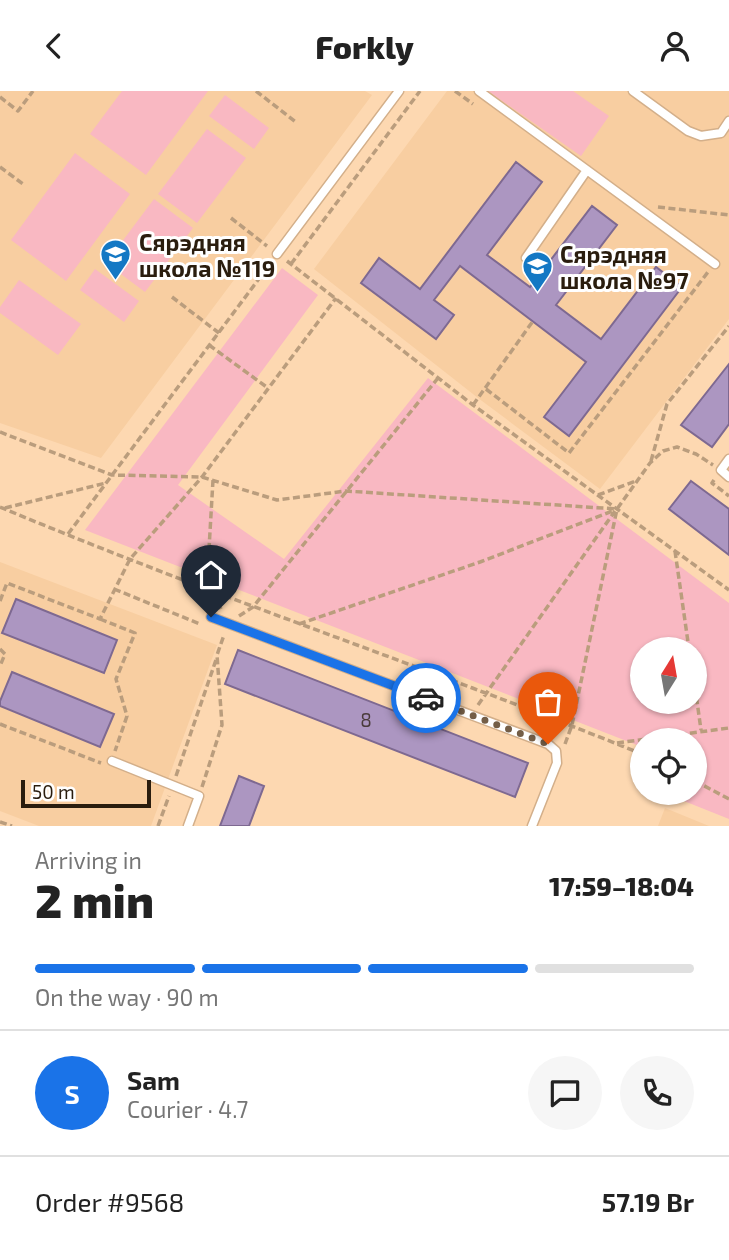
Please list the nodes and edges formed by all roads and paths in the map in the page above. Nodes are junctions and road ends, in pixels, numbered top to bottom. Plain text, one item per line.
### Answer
1 (33, 91) edge
2 (256, 91) edge
3 (399, 91) edge
4 (420, 91) edge
5 (479, 91) edge
6 (633, 91) edge
7 (0, 97) edge
8 (729, 121) edge
9 (297, 123) dead end
10 (0, 167) edge
11 (587, 170) junction
12 (23, 184) dead end
13 (634, 205) junction
14 (729, 215) edge
15 (231, 218) dead end
16 (277, 254) junction
17 (526, 258) dead end
18 (291, 264) junction
19 (715, 264) joint
20 (172, 297) dead end
21 (336, 298) junction
22 (533, 321) dead end
23 (729, 326) edge
24 (219, 333) junction
25 (209, 345) junction
26 (438, 378) junction
27 (268, 388) junction
28 (486, 389) junction
29 (473, 405) junction
30 (0, 432) edge
31 (729, 459) edge
32 (650, 463) junction
33 (720, 470) junction
34 (112, 475) junction
35 (202, 477) junction
36 (729, 477) edge
37 (213, 480) junction
38 (638, 480) junction
39 (106, 483) junction
40 (346, 491) junction
41 (598, 495) junction
42 (2, 508) edge
43 (617, 509) junction
44 (68, 534) junction
45 (674, 551) junction
46 (130, 559) junction
47 (114, 589) junction
48 (729, 590) edge
49 (213, 592) junction
50 (0, 601) edge
51 (253, 607) junction
52 (211, 617) dead end
53 (100, 619) junction
54 (228, 623) junction
55 (200, 624) dead end
56 (299, 624) junction
57 (225, 634) dead end
58 (687, 637) edge
59 (0, 649) edge
60 (217, 655) junction
61 (0, 666) edge
62 (486, 693) junction
63 (472, 715) junction
64 (0, 724) edge
65 (572, 726) junction
66 (729, 728) edge
67 (707, 730) edge
68 (630, 741) edge
69 (615, 743) junction
70 (630, 749) edge
71 (112, 761) junction
72 (557, 763) junction
73 (173, 785) junction
74 (707, 787) edge
75 (200, 796) junction
76 (729, 799) edge
77 (0, 822) edge
78 (12, 826) edge
79 (158, 826) edge
80 (187, 826) edge
81 (532, 826) edge

1 - 7 path
2 - 9 path
3 - 16 lane
4 - 18 path
5 - 11 lane
6 - 8 lane
10 - 12 path
11 - 13 lane
11 - 17 lane
13 - 14 path
13 - 19 lane
15 - 16 path
16 - 18 path
16 - 24 path
18 - 21 path
19 - 28 path
20 - 24 path
21 - 26 path
21 - 27 path
22 - 28 path
23 - 32 path
24 - 25 path
25 - 27 path
25 - 34 path
26 - 29 path
26 - 40 path
27 - 35 path
28 - 29 path
29 - 41 path
30 - 34 path
31 - 33 lane
32 - 33 path
32 - 38 path
33 - 36 lane
34 - 35 path
34 - 39 path
35 - 37 path
35 - 46 path
37 - 40 path
37 - 49 path
38 - 41 path
38 - 43 path
39 - 42 path
39 - 44 path
40 - 43 path
40 - 51 path
41 - 43 path
42 - 44 path
43 - 45 path
43 - 56 path
43 - 62 path
43 - 65 path
44 - 46 path
45 - 48 path
45 - 58 path
46 - 47 path
46 - 49 path
47 - 53 path
47 - 55 path
49 - 51 path
49 - 54 path
50 - 53 path
51 - 56 path
52 - 54 lane
53 - 71 path
54 - 63 lane
56 - 62 path
57 - 60 path
59 - 61 path
60 - 73 path
60 - 75 path
62 - 63 path
62 - 65 path
63 - 72 lane
64 - 71 path
65 - 69 path
65 - 72 path
66 - 67 path
68 - 69 path
69 - 70 path
71 - 73 lane
72 - 81 lane
73 - 75 lane
73 - 79 path
74 - 76 path
75 - 80 lane
77 - 78 path

